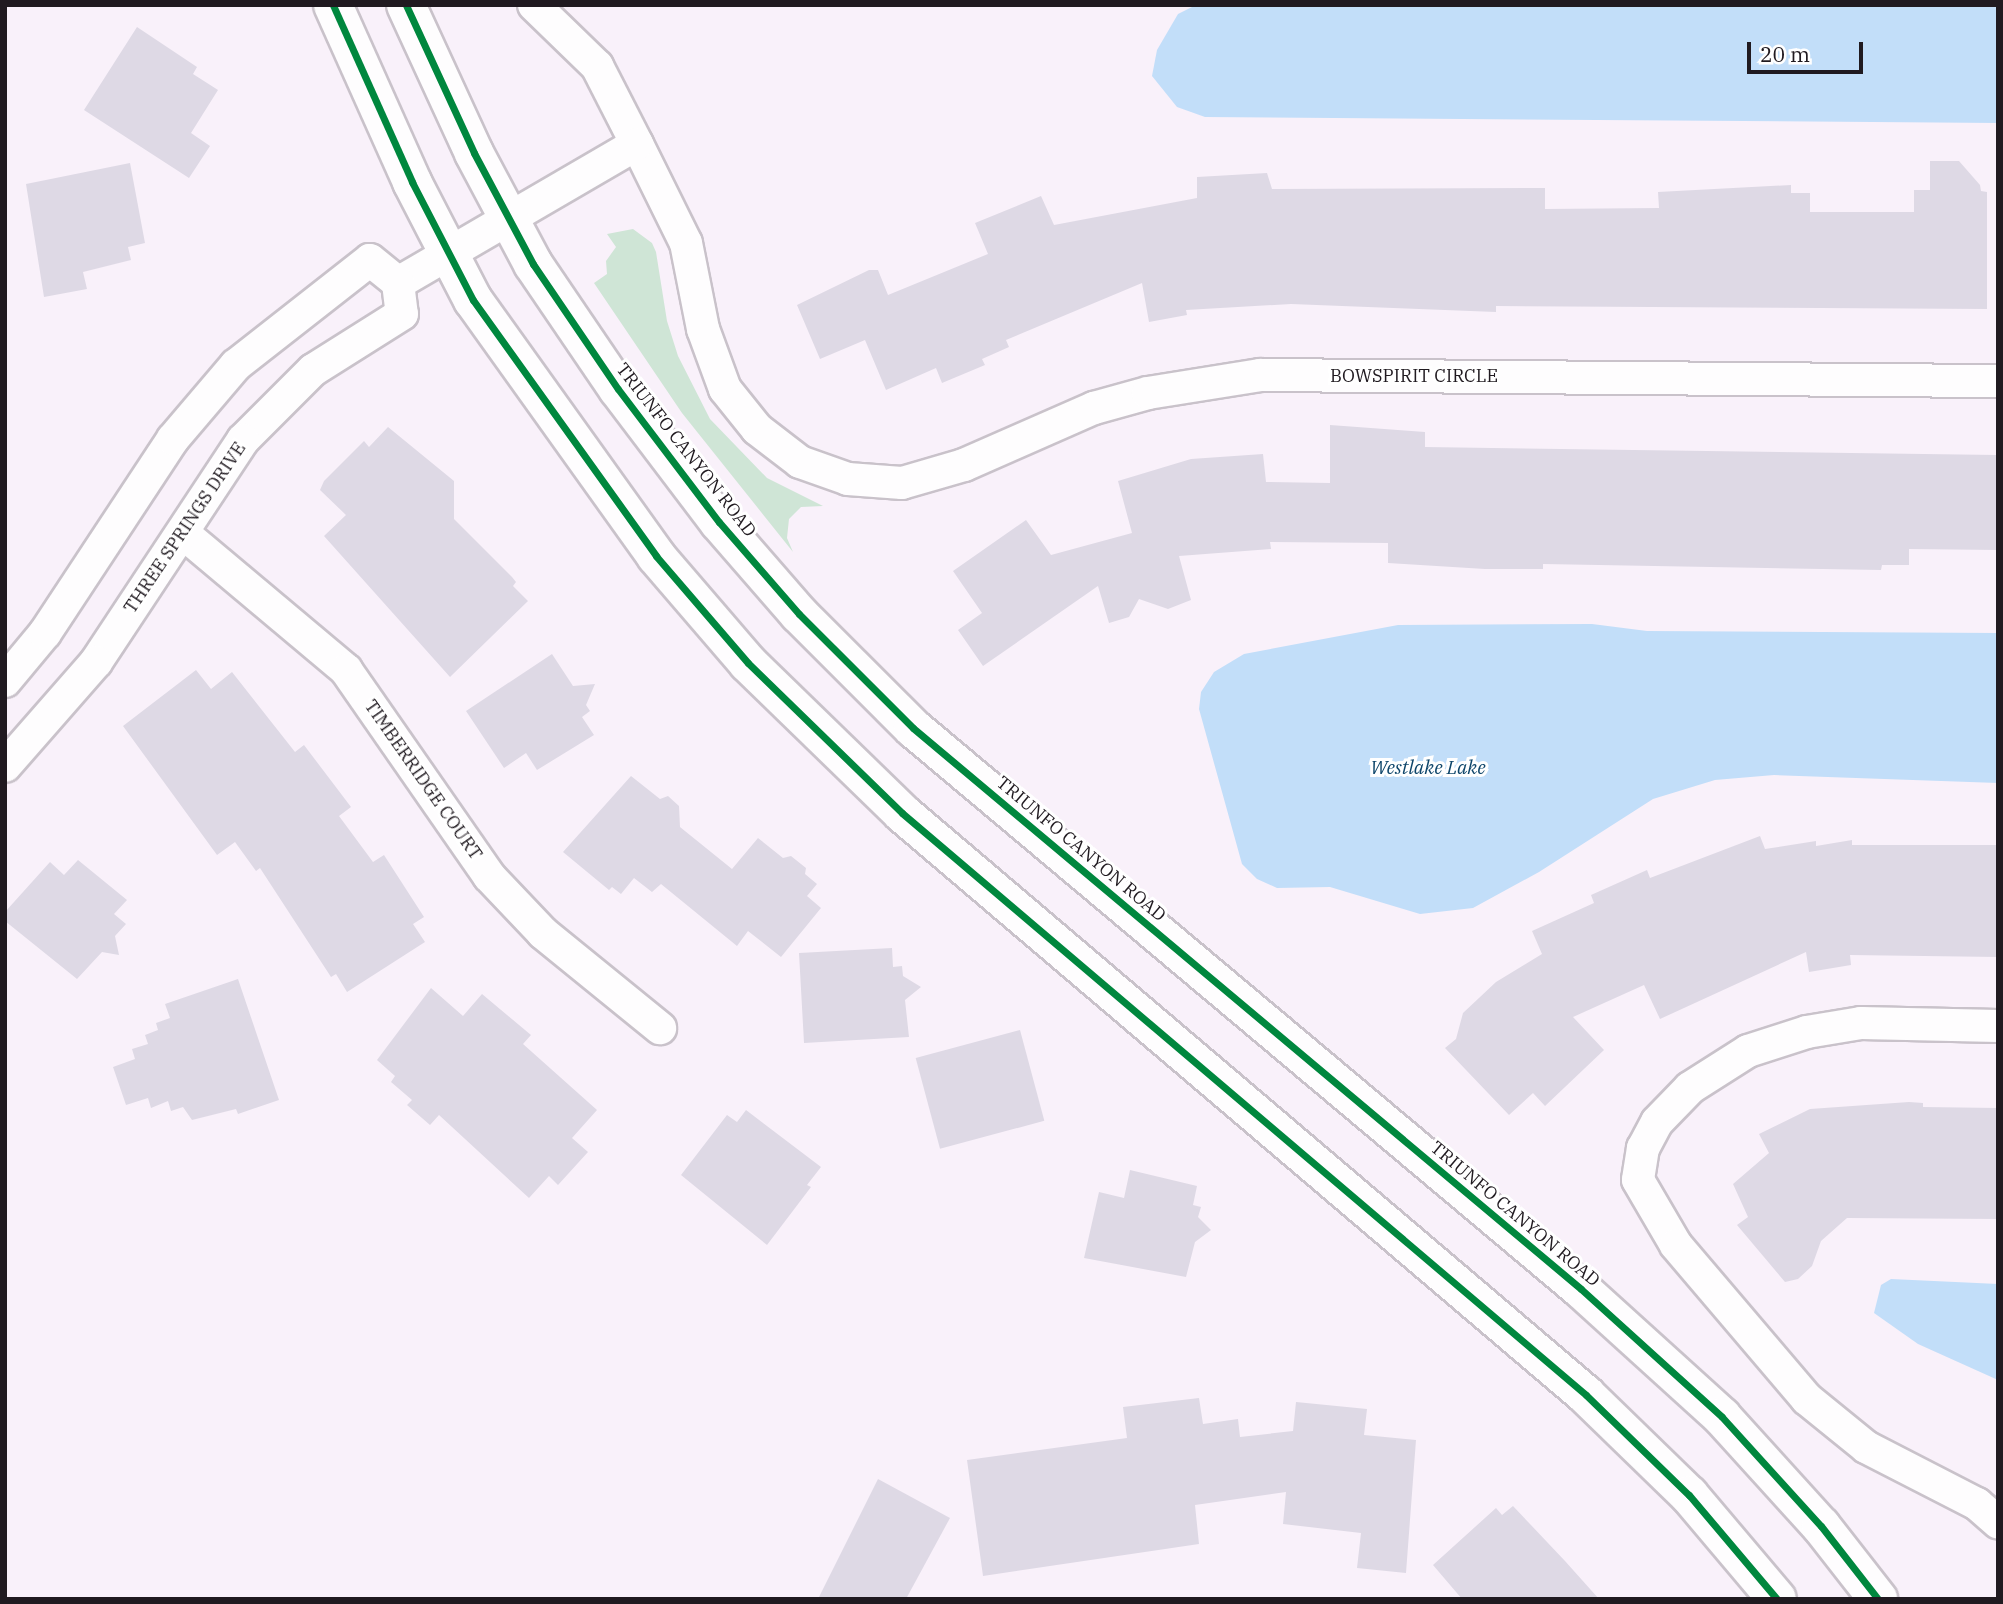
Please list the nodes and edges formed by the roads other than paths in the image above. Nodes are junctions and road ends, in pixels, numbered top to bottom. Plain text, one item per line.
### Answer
1 (332, 5) edge
2 (406, 5) edge
3 (534, 5) edge
4 (637, 144) junction
5 (508, 218) junction
6 (449, 253) junction
7 (398, 283) junction
8 (1998, 381) edge
9 (183, 534) junction
10 (5, 681) edge
11 (9, 755) edge
12 (1998, 1026) edge
13 (660, 1028) dead end
14 (1998, 1522) edge
15 (1776, 1599) edge
16 (1878, 1599) edge

1 - 6 street
2 - 5 street, TRIUNFO CANYON ROAD
3 - 4 street
4 - 5 street
4 - 8 street, BOWSPIRIT CIRCLE
5 - 6 street
5 - 16 street, TRIUNFO CANYON ROAD
6 - 7 street
6 - 15 street
7 - 9 street, THREE SPRINGS DRIVE
7 - 10 street
9 - 11 street, THREE SPRINGS DRIVE
9 - 13 street, TIMBERRIDGE COURT
12 - 14 street

